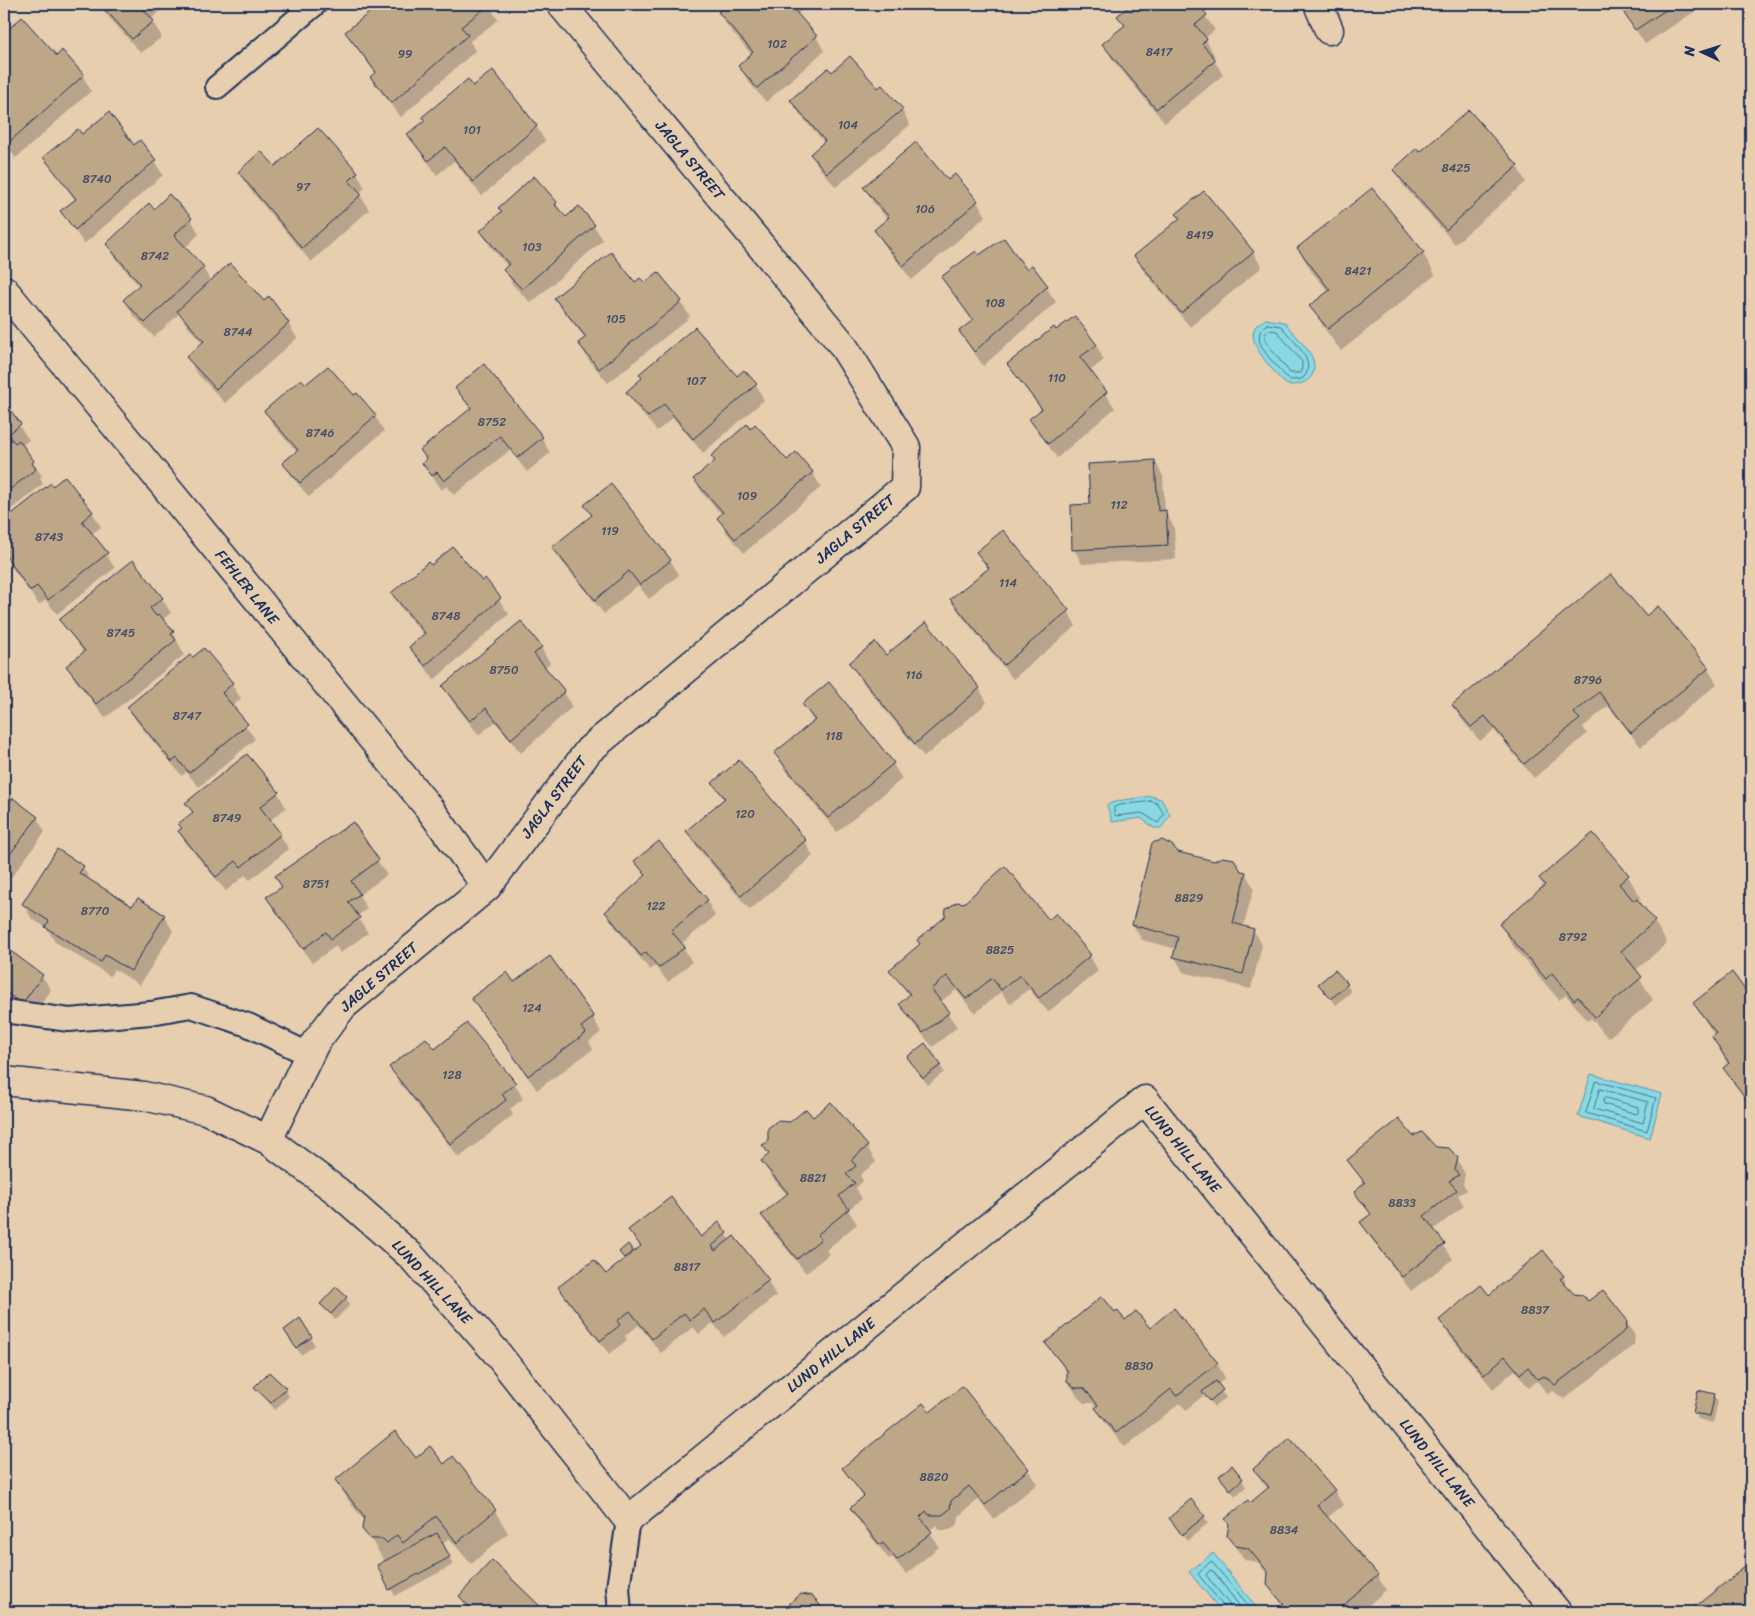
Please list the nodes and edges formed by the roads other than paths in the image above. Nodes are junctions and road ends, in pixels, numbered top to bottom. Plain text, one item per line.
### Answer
1 (315, 4) edge
2 (561, 4) edge
3 (1318, 4) edge
4 (1330, 30) dead end
5 (217, 86) dead end
6 (4, 290) edge
7 (487, 887) junction
8 (4, 1011) edge
9 (308, 1054) junction
10 (4, 1081) edge
11 (268, 1140) junction
12 (628, 1520) junction
13 (620, 1612) edge
14 (1557, 1612) edge

1 - 5 lane
2 - 7 street, JAGLA STREET
3 - 4 street
6 - 7 street, FEHLER LANE
7 - 9 street, JAGLE STREET
8 - 9 lane
9 - 11 street, JAGLE STREET
10 - 11 street, LUND HILL LANE
11 - 12 street, LUND HILL LANE
12 - 13 lane
12 - 14 street, LUND HILL LANE

